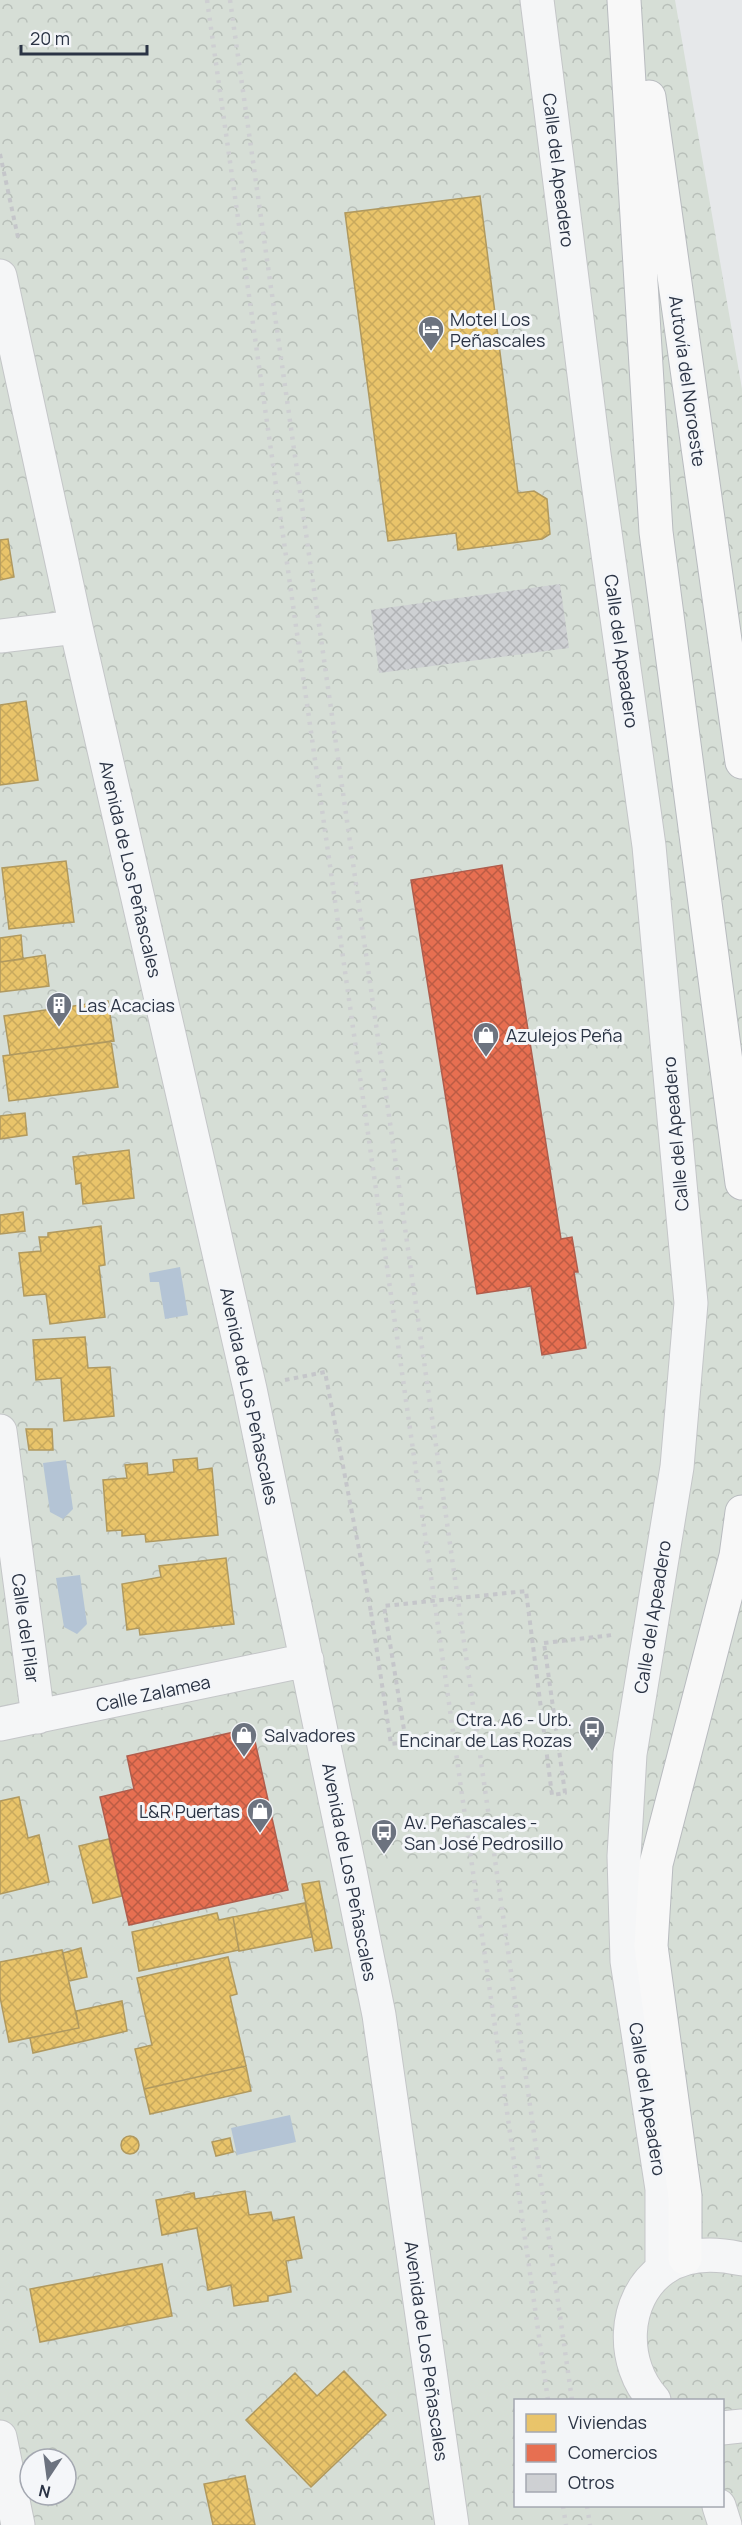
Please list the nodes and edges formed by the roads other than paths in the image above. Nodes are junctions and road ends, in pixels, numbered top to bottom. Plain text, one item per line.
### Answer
1 (537, 0) edge
2 (624, 0) edge
3 (636, 0) edge
4 (0, 276) edge
5 (76, 627) junction
6 (0, 636) edge
7 (742, 762) edge
8 (742, 1183) edge
9 (0, 1431) edge
10 (742, 1512) edge
11 (307, 1660) junction
12 (39, 1717) junction
13 (0, 1724) edge
14 (742, 2259) edge
15 (674, 2264) junction
16 (653, 2399) edge
17 (742, 2426) edge
18 (724, 2428) edge
19 (0, 2437) edge
20 (720, 2507) edge
21 (18, 2525) edge
22 (452, 2525) edge
23 (725, 2525) edge

1 - 15 street, Calle del Apeadero
2 - 8 highway
3 - 7 highway, Autovía del Noroeste
4 - 5 street, Avenida de Los Peñascales
5 - 6 street
5 - 11 street, Avenida de Los Peñascales
9 - 12 street, Calle del Pilar
10 - 15 highway
11 - 12 street, Calle Zalamea
11 - 22 street, Avenida de Los Peñascales
12 - 13 street, Calle Zalamea
14 - 15 street
15 - 16 street
17 - 18 street
19 - 21 street
20 - 23 street

